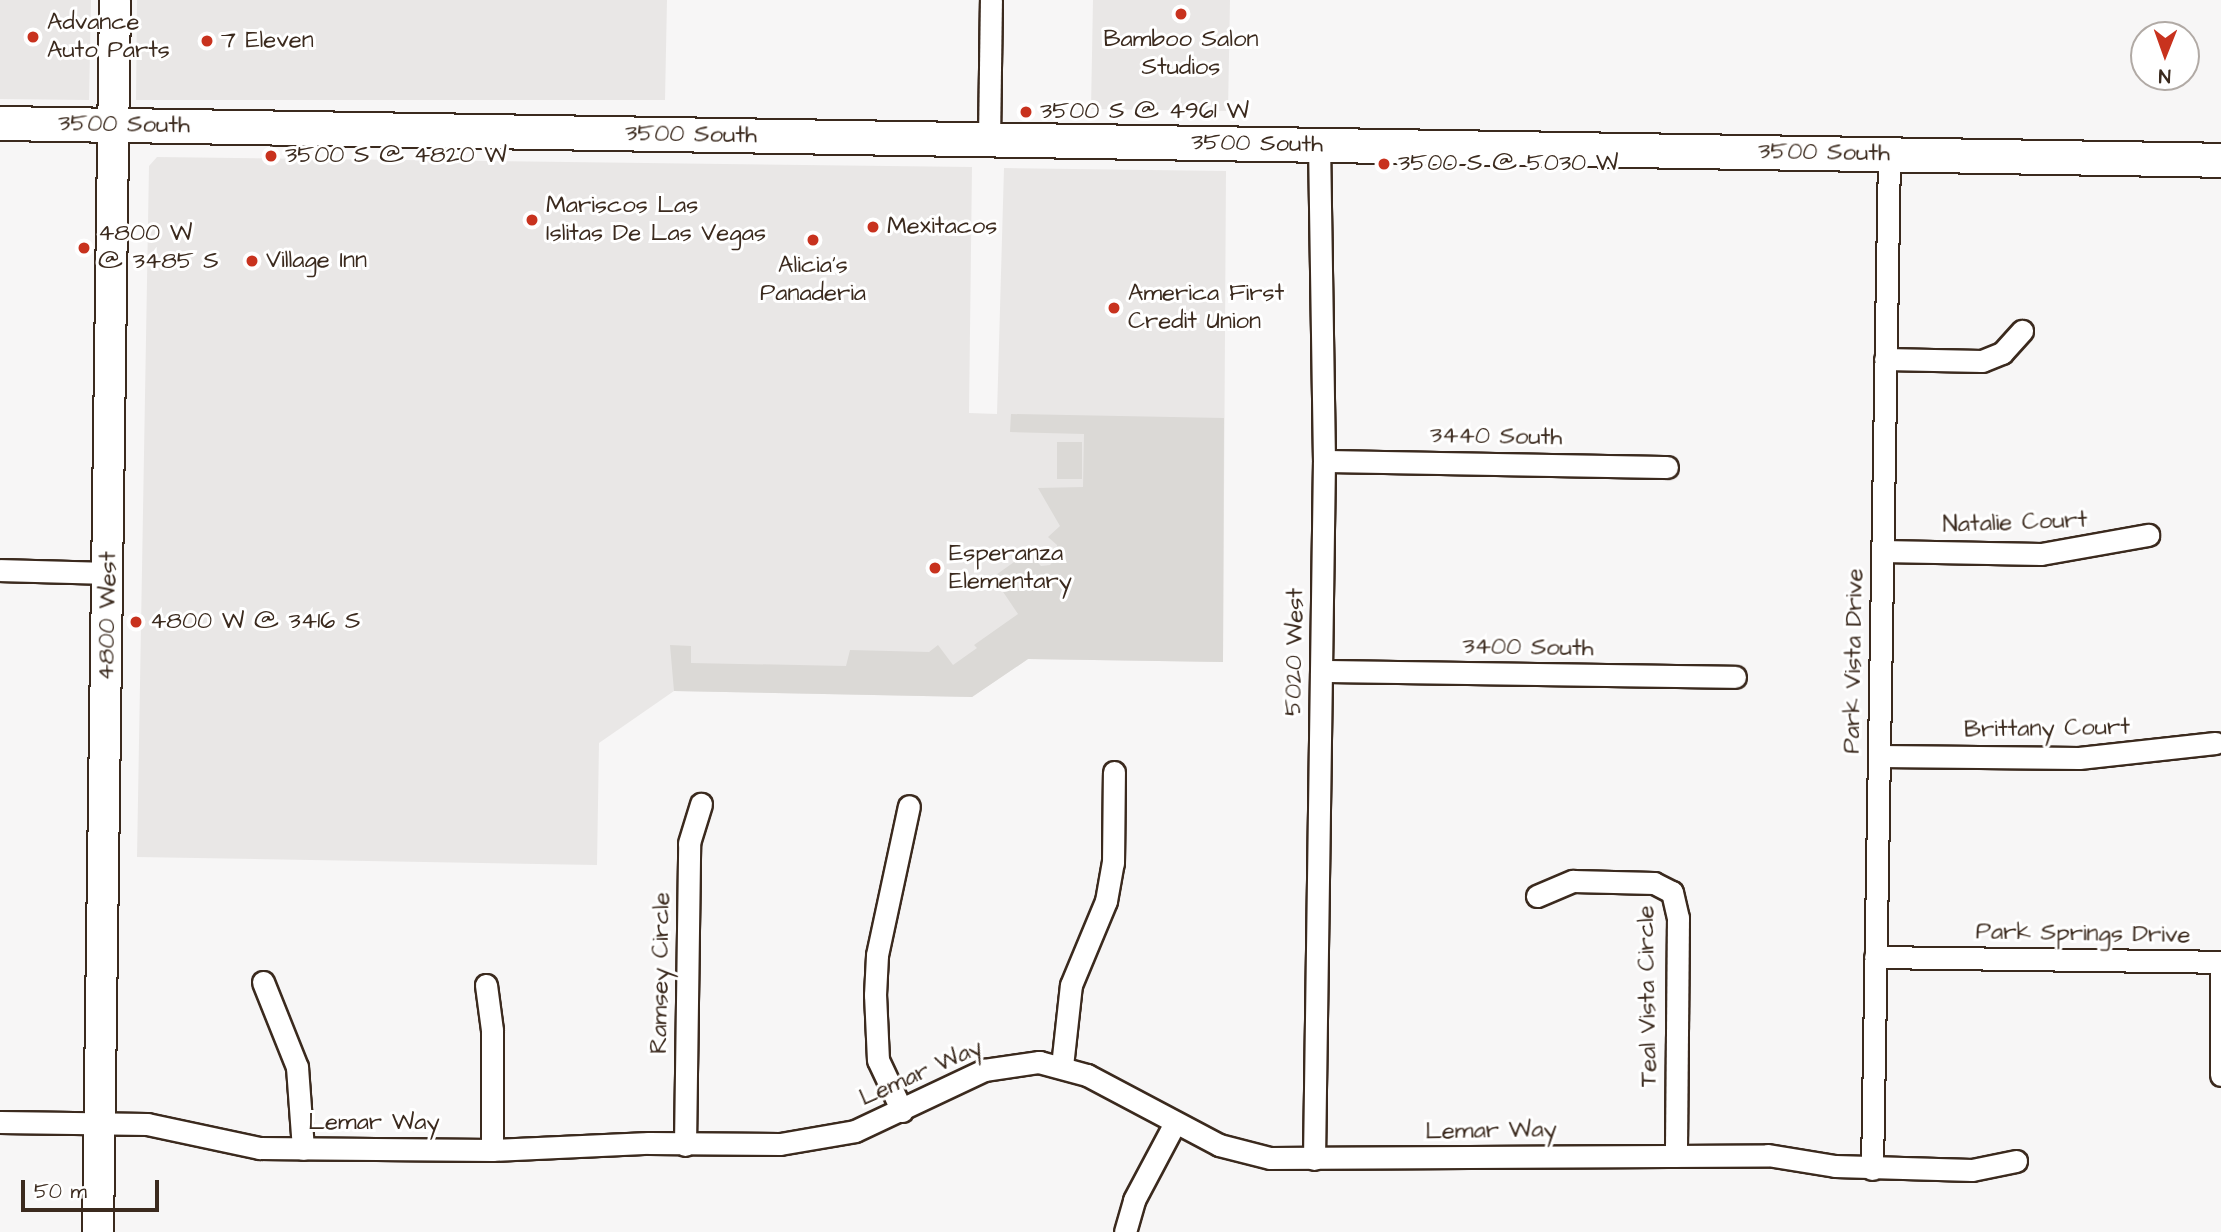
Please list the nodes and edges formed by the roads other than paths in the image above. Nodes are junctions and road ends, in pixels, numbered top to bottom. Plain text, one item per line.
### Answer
1 (115, 0) edge
2 (991, 0) edge
3 (0, 123) edge
4 (115, 125) junction
5 (989, 140) junction
6 (1319, 145) junction
7 (1889, 155) junction
8 (2221, 160) edge
9 (2022, 331) dead end
10 (1885, 359) junction
11 (1324, 461) junction
12 (1667, 467) dead end
13 (2148, 535) dead end
14 (1882, 551) junction
15 (0, 570) edge
16 (108, 573) junction
17 (1321, 671) junction
18 (1735, 677) dead end
19 (2216, 743) dead end
20 (1878, 756) junction
21 (1114, 772) dead end
22 (701, 804) dead end
23 (909, 806) dead end
24 (1537, 896) dead end
25 (1875, 957) junction
26 (263, 982) dead end
27 (485, 985) dead end
28 (1062, 1066) junction
29 (2221, 1074) edge
30 (902, 1111) junction
31 (0, 1122) edge
32 (99, 1123) junction
33 (1175, 1123) junction
34 (685, 1145) junction
35 (303, 1149) junction
36 (492, 1150) junction
37 (1676, 1156) junction
38 (1314, 1159) junction
39 (2016, 1161) dead end
40 (1872, 1169) junction
41 (98, 1232) edge
42 (1125, 1232) edge

1 - 4 main road, 4800 West
2 - 5 street
3 - 4 main road, 3500 South
4 - 5 main road, 3500 South
4 - 16 main road, 4800 West
5 - 6 main road, 3500 South
6 - 7 main road, 3500 South
6 - 11 street, 5020 West
7 - 8 main road, 3500 South
7 - 10 street, Park Vista Drive
9 - 10 street
10 - 14 street, Park Vista Drive
11 - 12 street, 3440 South
11 - 17 street, 5020 West
13 - 14 street, Natalie Court
14 - 20 street, Park Vista Drive
15 - 16 street
16 - 32 main road, 4800 West
17 - 18 street, 3400 South
17 - 38 street, 5020 West
19 - 20 street, Brittany Court
20 - 25 street, Park Vista Drive
21 - 28 street
22 - 34 street, Ramsey Circle
23 - 30 street
24 - 37 street, Teal Vista Circle
25 - 29 street, Park Springs Drive
25 - 40 street, Park Vista Drive
26 - 35 street
27 - 36 street
28 - 30 street, Lemar Way
28 - 33 street, Lemar Way
30 - 34 street, Lemar Way
31 - 32 street, Lemar Way
32 - 35 street, Lemar Way
32 - 41 main road, 4800 West
33 - 38 street, Lemar Way
33 - 42 street
34 - 36 street, Lemar Way
35 - 36 street, Lemar Way
37 - 38 street, Lemar Way
37 - 40 street, Lemar Way
39 - 40 street, Lemar Way

